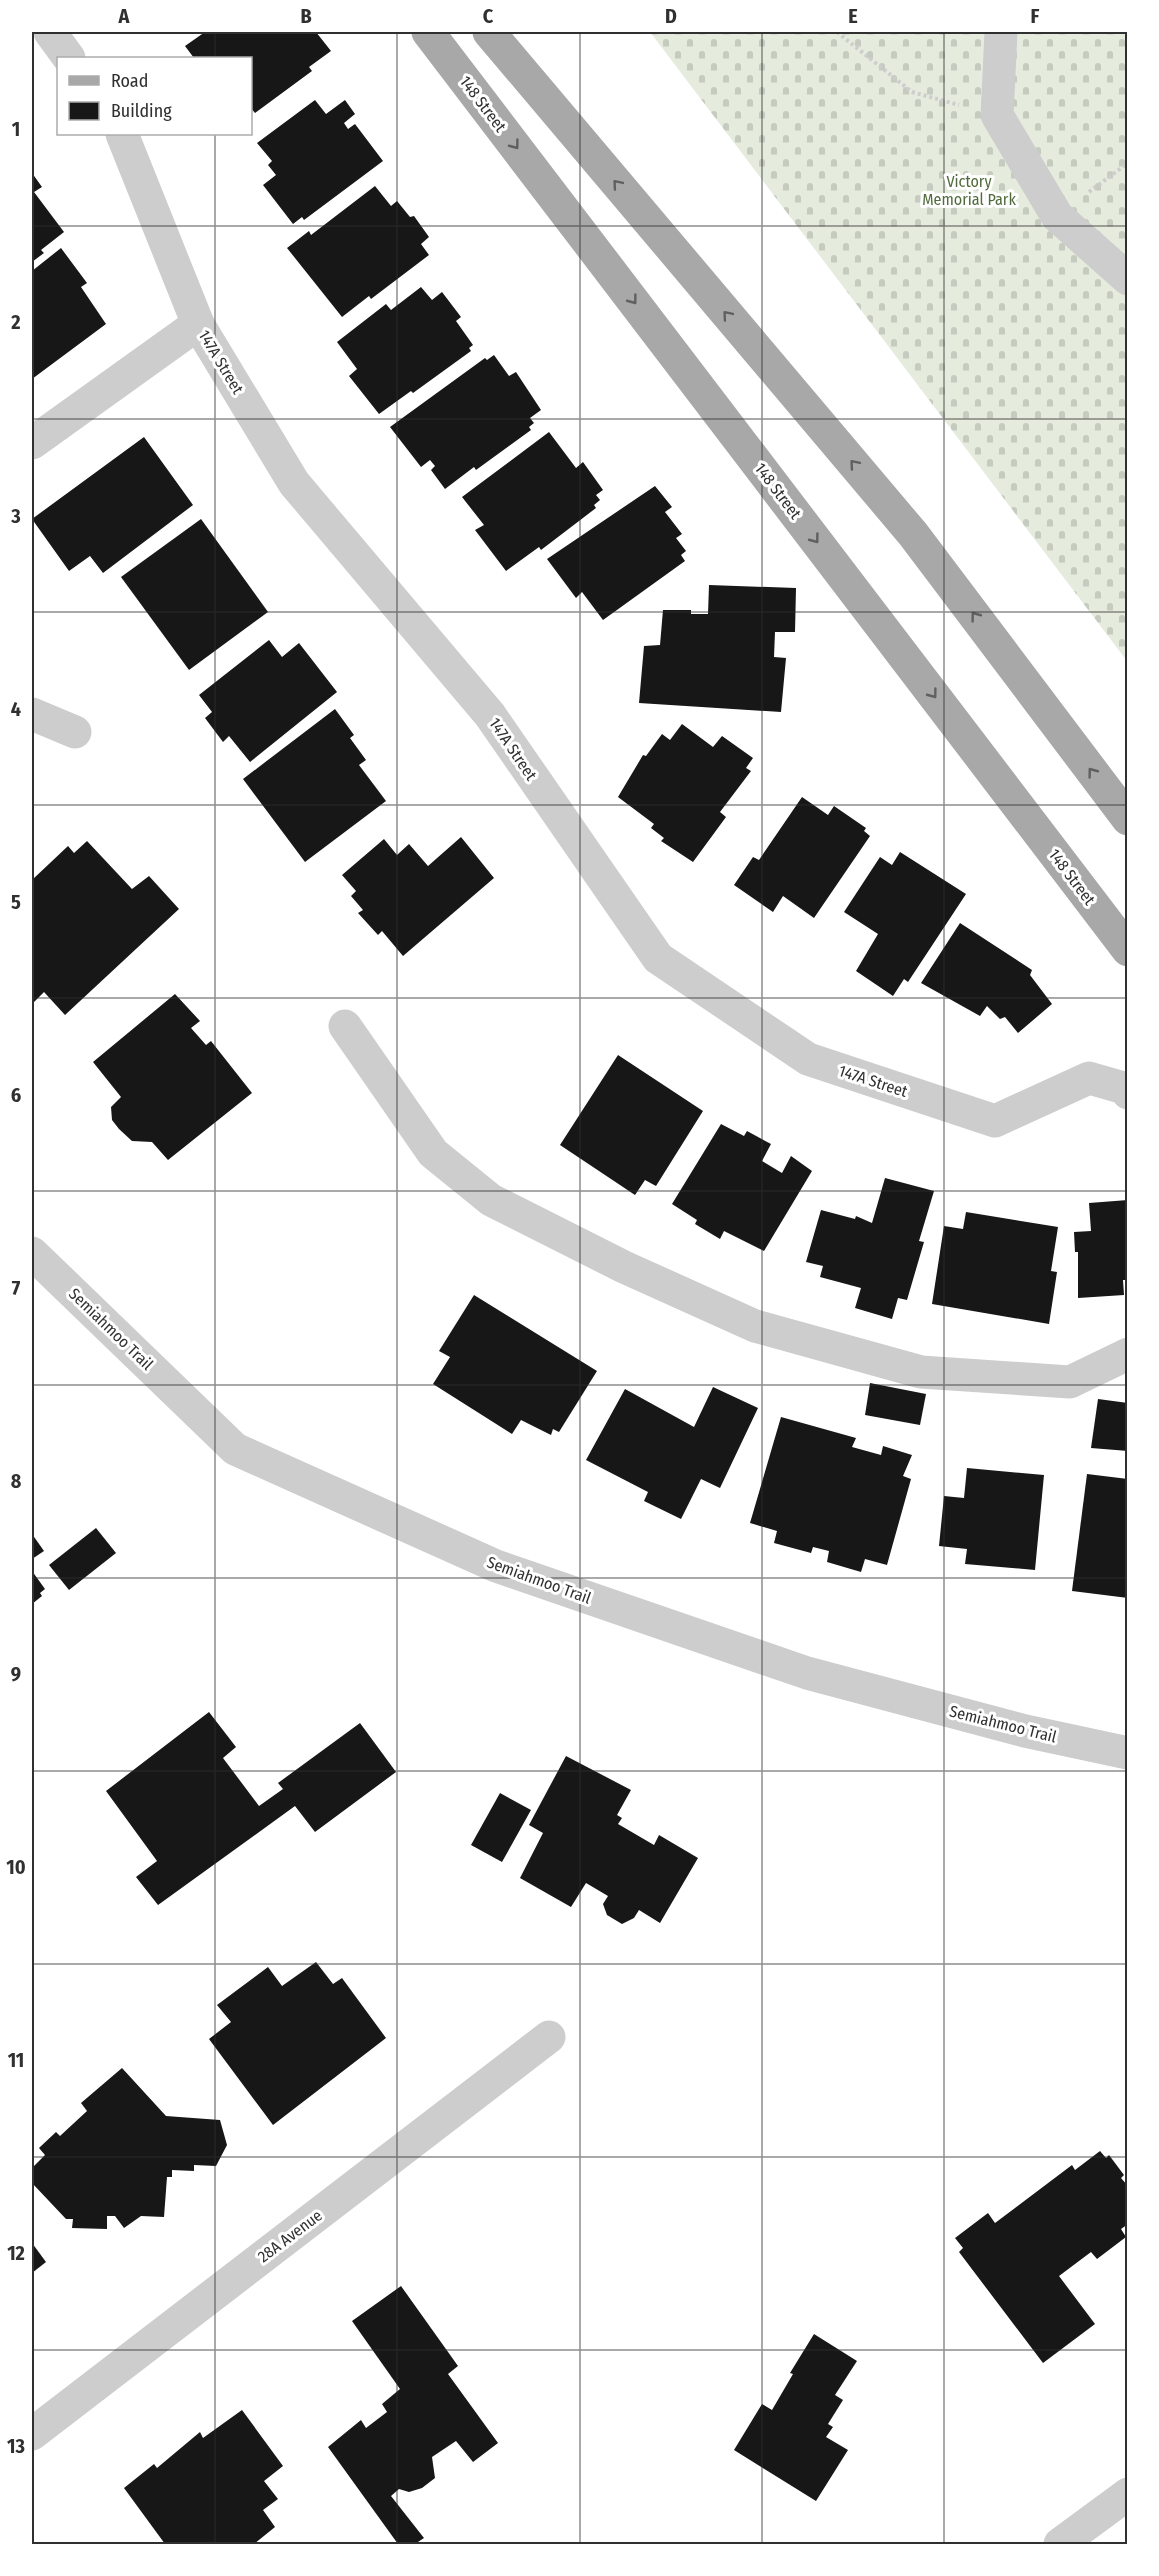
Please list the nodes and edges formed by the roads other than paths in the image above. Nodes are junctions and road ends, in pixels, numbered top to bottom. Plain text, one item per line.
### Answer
1 (50, 32) edge
2 (428, 32) edge
3 (489, 32) edge
4 (1001, 32) edge
5 (68, 57) edge
6 (122, 135) edge
7 (1128, 279) edge
8 (198, 324) junction
9 (32, 443) edge
10 (32, 714) edge
11 (75, 732) dead end
12 (1128, 819) edge
13 (1128, 950) edge
14 (345, 1026) dead end
15 (1128, 1093) edge
16 (32, 1253) edge
17 (1128, 1354) edge
18 (1128, 1753) edge
19 (549, 2037) dead end
20 (32, 2434) edge
21 (1128, 2494) edge
22 (1060, 2544) edge

1 - 5 street
2 -> 13 main road, 148 Street
12 -> 3 main road
4 - 7 street
6 - 8 street, 147A Street
8 - 9 street
8 - 15 street, 147A Street
10 - 11 street
14 - 17 street
16 - 18 street, Semiahmoo Trail
19 - 20 street, 28A Avenue
21 - 22 street

